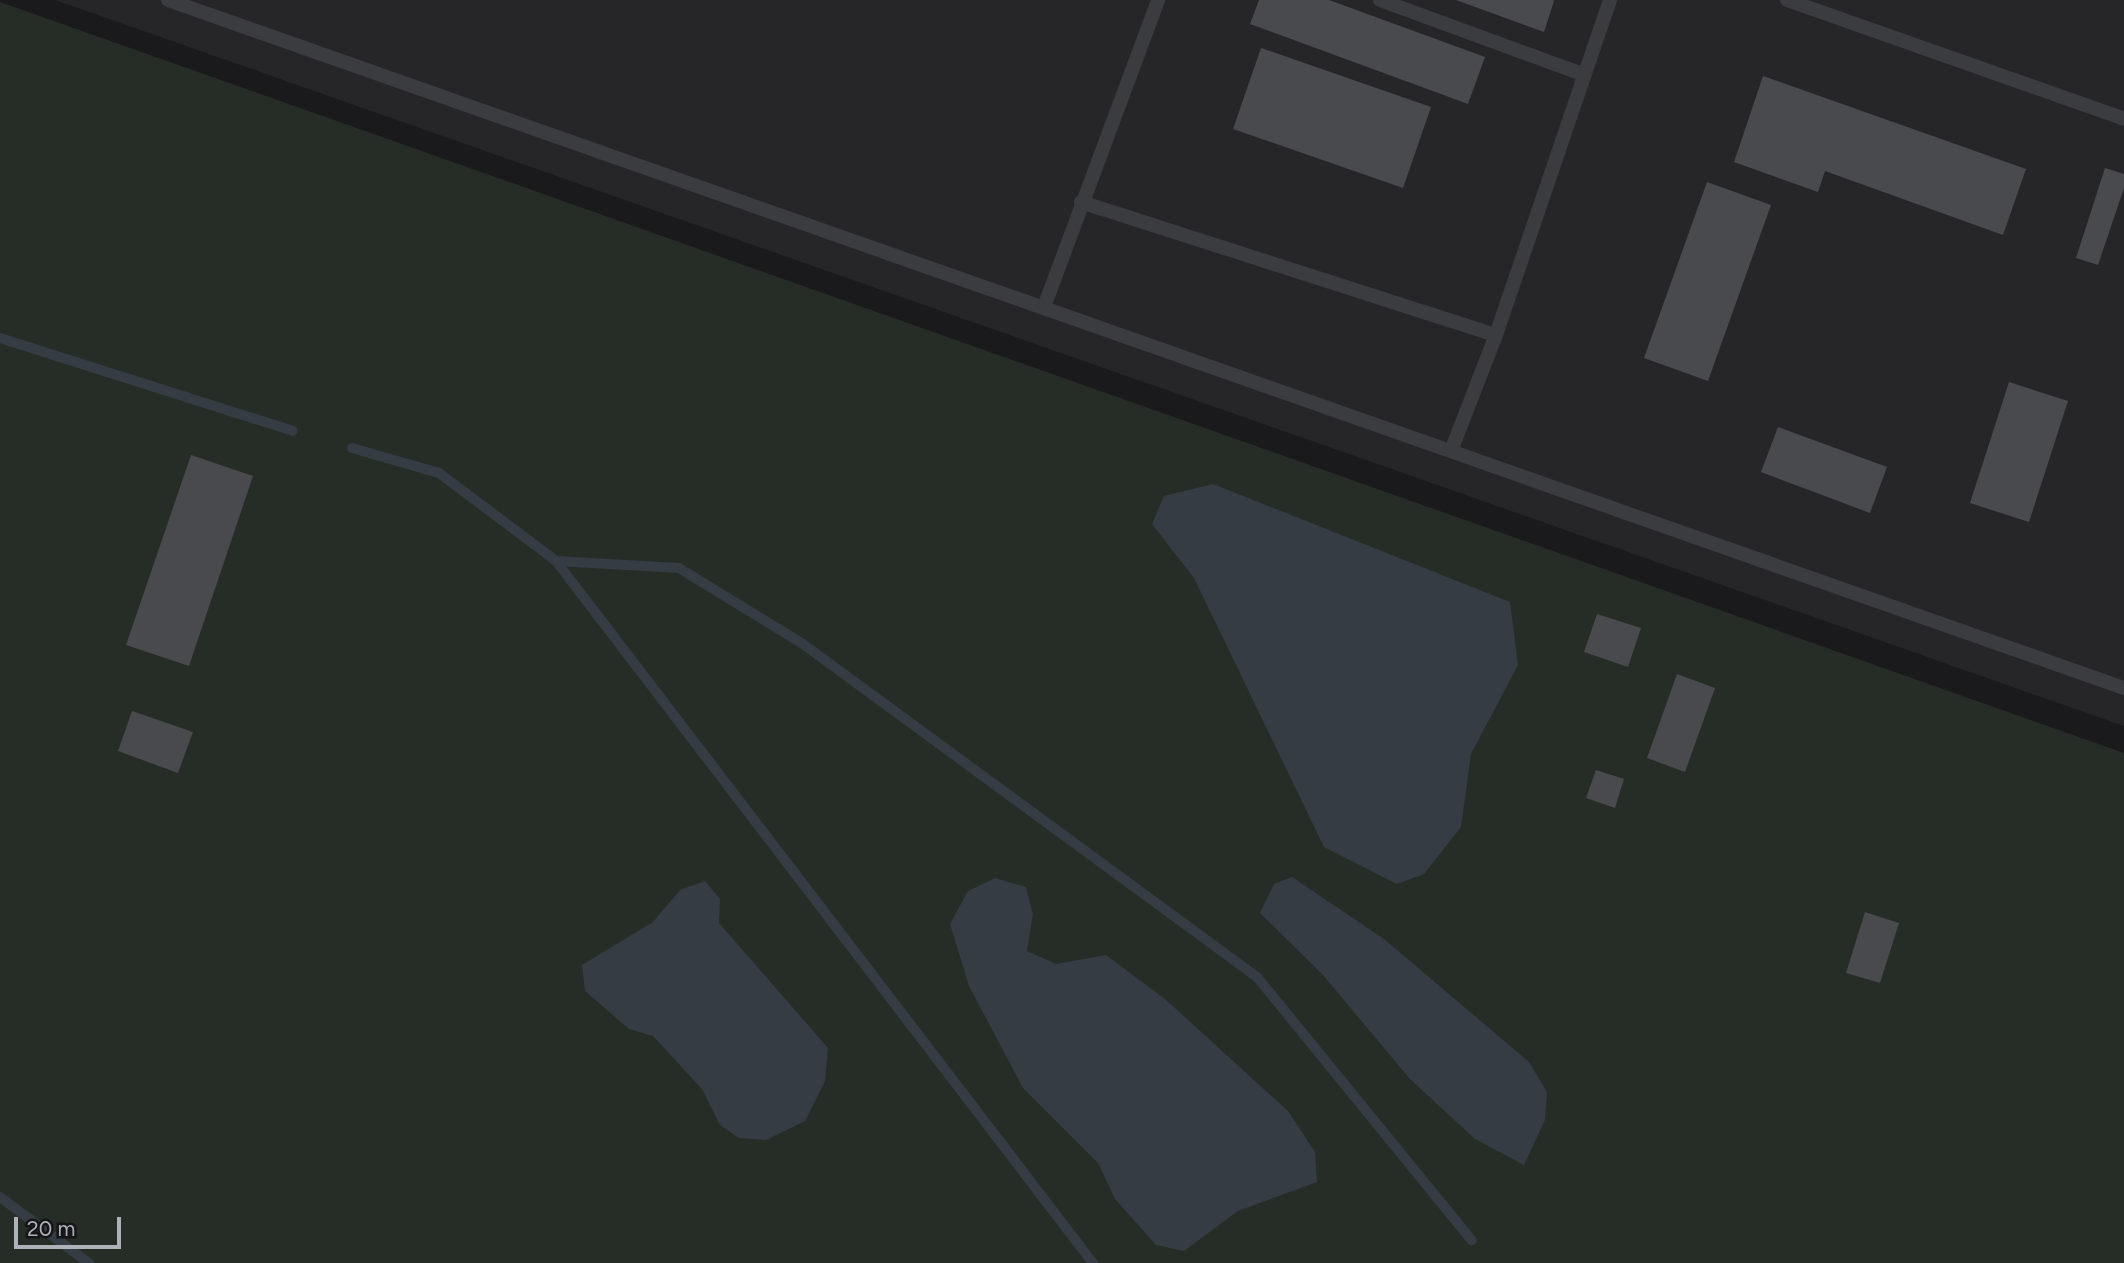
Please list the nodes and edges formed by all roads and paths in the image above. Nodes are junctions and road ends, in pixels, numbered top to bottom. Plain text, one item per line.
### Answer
1 (168, 0) edge
2 (1158, 0) edge
3 (1380, 0) edge
4 (1610, 0) edge
5 (1787, 0) edge
6 (1585, 75) junction
7 (2124, 119) edge
8 (1081, 202) junction
9 (1044, 307) junction
10 (1496, 335) junction
11 (1451, 451) junction
12 (2124, 688) edge

1 - 9 lane
2 - 8 lane
3 - 6 lane
4 - 6 lane
5 - 7 lane
6 - 10 lane
8 - 9 lane
8 - 10 lane
9 - 11 lane
10 - 11 lane
11 - 12 lane

